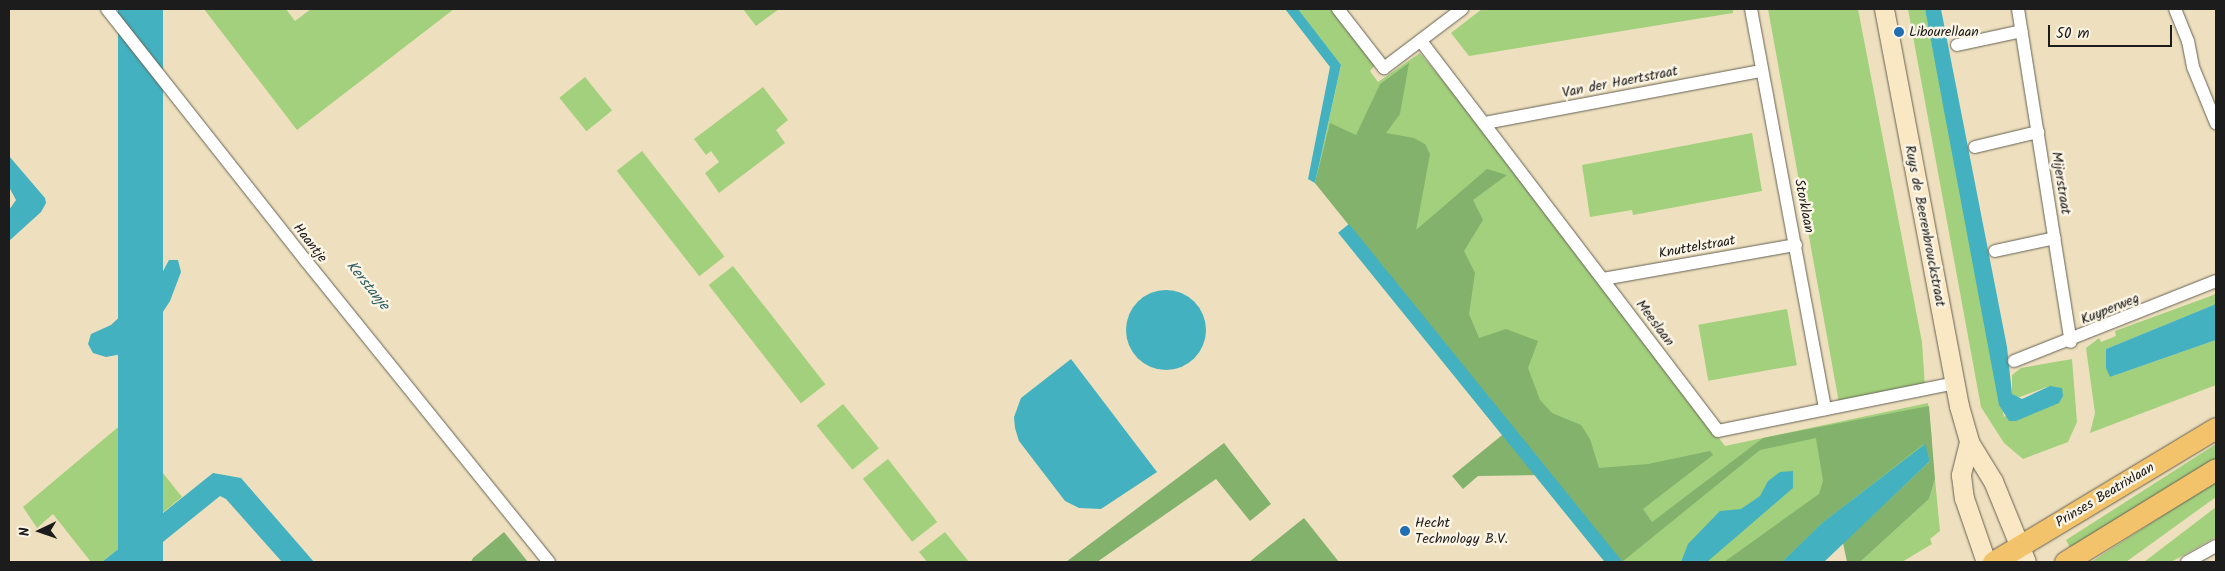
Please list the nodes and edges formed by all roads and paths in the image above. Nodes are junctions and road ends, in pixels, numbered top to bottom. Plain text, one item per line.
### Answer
1 (107, 9) edge
2 (1338, 9) edge
3 (1462, 9) edge
4 (1751, 9) edge
5 (1884, 9) edge
6 (2018, 9) edge
7 (2175, 9) edge
8 (2022, 32) junction
9 (1421, 41) junction
10 (1957, 45) dead end
11 (1761, 71) junction
12 (1485, 122) junction
13 (2216, 123) edge
14 (2038, 132) junction
15 (1975, 147) dead end
16 (2054, 238) junction
17 (1796, 245) junction
18 (1995, 251) dead end
19 (1603, 279) junction
20 (2216, 281) edge
21 (2071, 342) junction
22 (2014, 361) dead end
23 (1955, 384) junction
24 (1825, 409) junction
25 (2216, 428) edge
26 (1969, 442) junction
27 (2216, 469) edge
28 (2216, 546) edge
29 (2023, 554) edge
30 (549, 562) edge
31 (1986, 562) edge
32 (1993, 562) edge
33 (2065, 562) edge
34 (2187, 562) edge

1 - 30 street, Haantje
2 - 9 street
3 - 9 street
4 - 11 street, Storklaan
5 - 23 main road, Ruys de Beerenbrouckstraat
6 - 8 street, Mijerstraat
7 - 13 street
8 - 10 street
8 - 14 street, Mijerstraat
9 - 12 street, Meeslaan
11 - 12 street, Van der Haertstraat
11 - 17 street, Storklaan
12 - 19 street, Meeslaan
14 - 15 street
14 - 16 street, Mijerstraat
16 - 18 street
16 - 21 street, Mijerstraat
17 - 19 street, Knuttelstraat
17 - 24 street, Storklaan
19 - 24 street, Meeslaan
20 - 21 street, Kuyperweg
21 - 22 street, Kuyperweg
23 - 24 street, Meeslaan
23 - 26 main road, Ruys de Beerenbrouckstraat
25 - 29 main road, Prinses Beatrixlaan
26 - 29 main road, Ruys de Beerenbrouckstraat
26 - 31 main road, Ruys de Beerenbrouckstraat
27 - 33 main road
28 - 34 street
29 - 32 main road, Prinses Beatrixlaan

